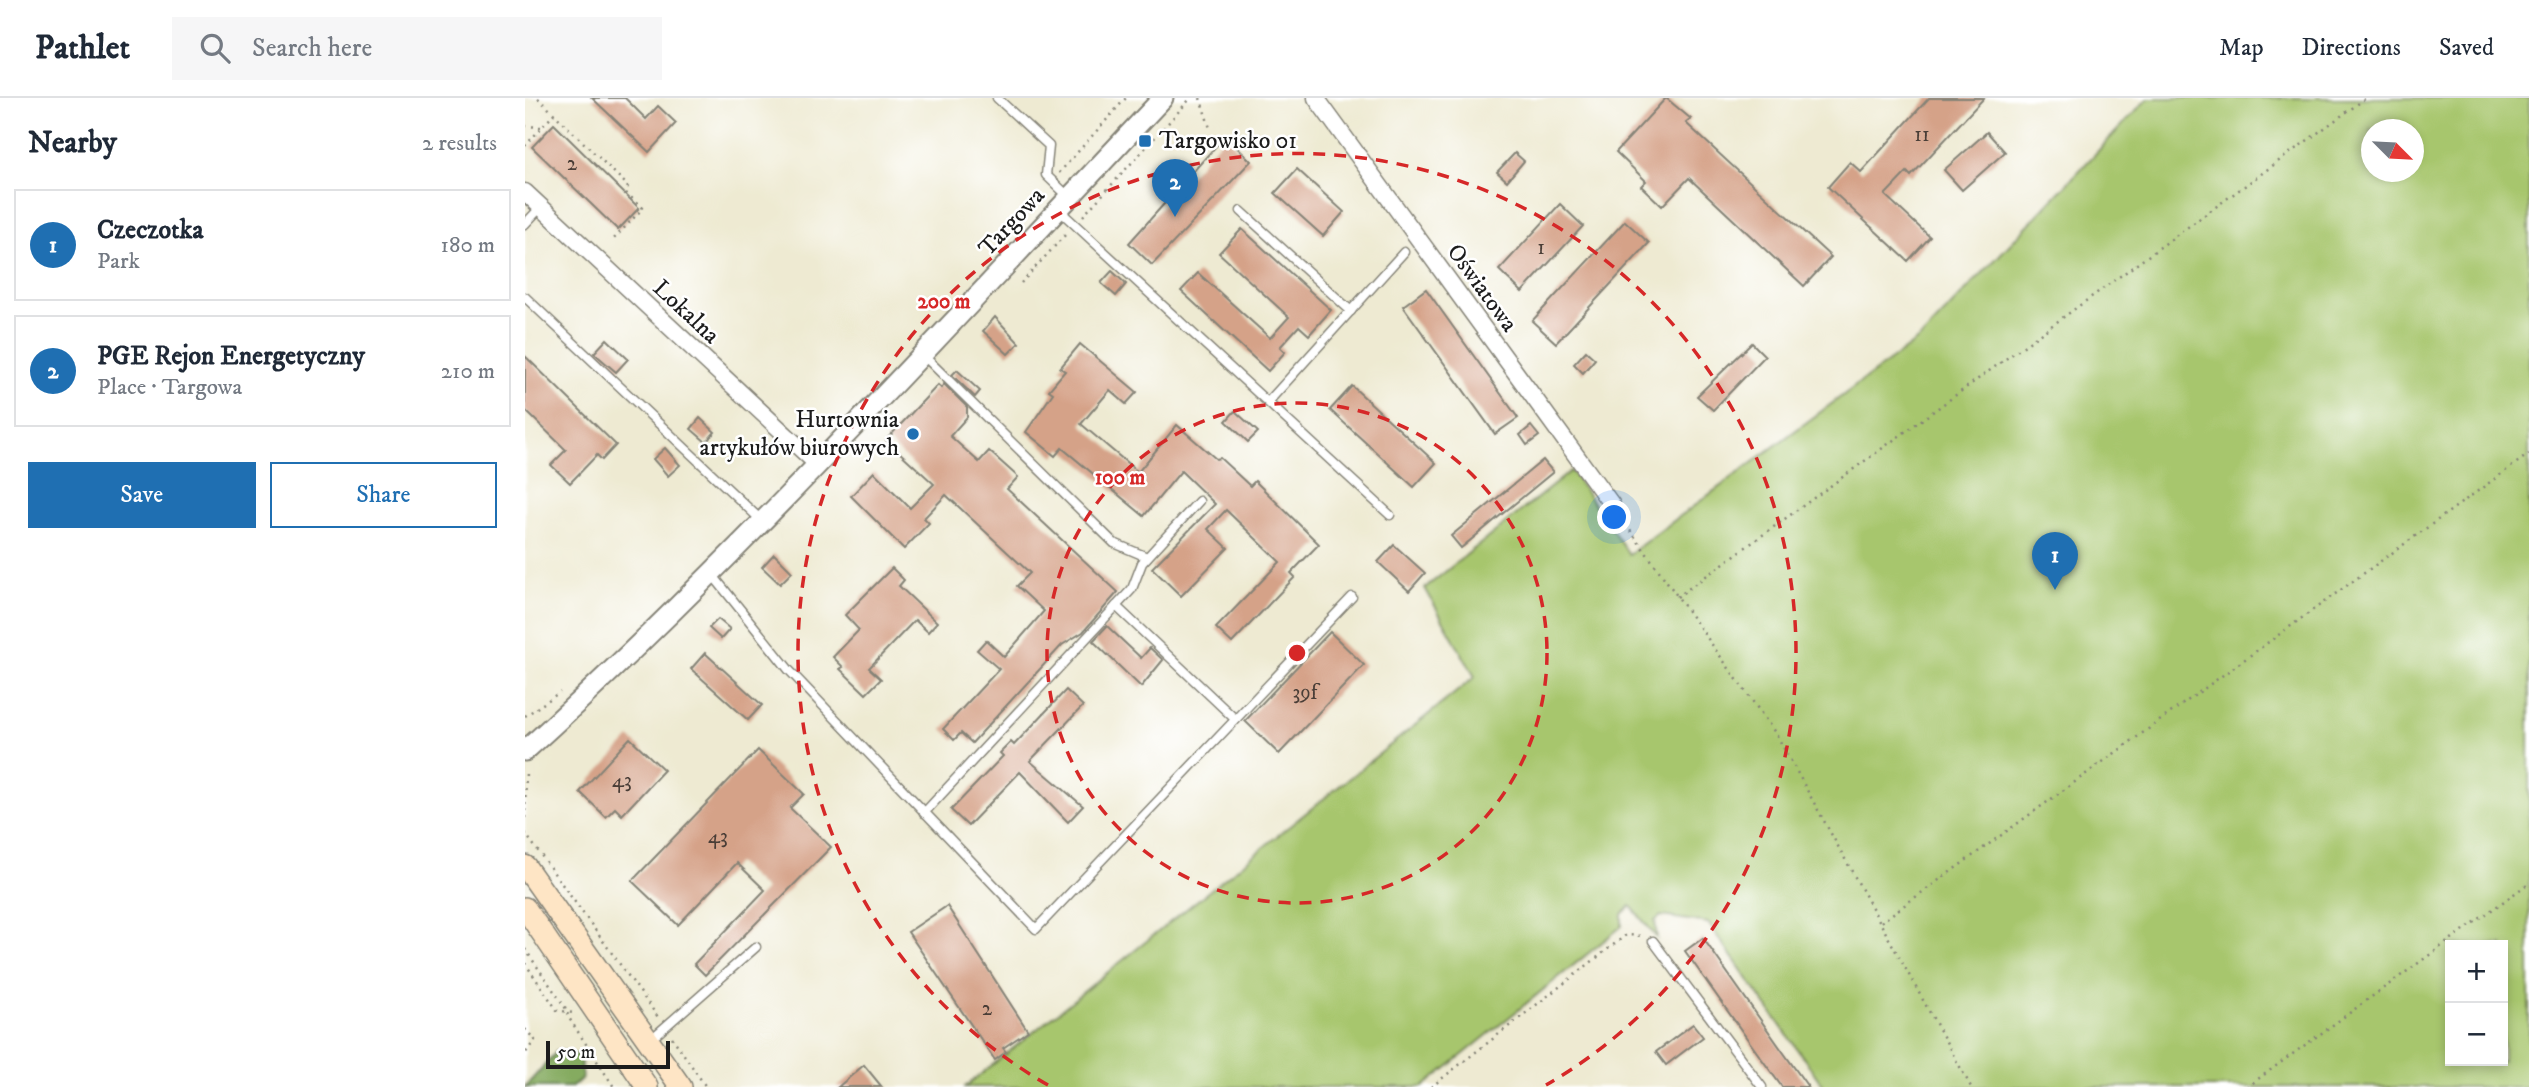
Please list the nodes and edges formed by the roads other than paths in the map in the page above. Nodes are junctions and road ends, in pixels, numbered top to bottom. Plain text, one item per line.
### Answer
1 (997, 98) edge
2 (1163, 98) edge
3 (1315, 98) edge
4 (525, 192) edge
5 (1063, 203) junction
6 (541, 207) junction
7 (1241, 211) dead end
8 (525, 224) edge
9 (1404, 253) dead end
10 (525, 297) edge
11 (1351, 311) junction
12 (922, 354) junction
13 (1268, 402) junction
14 (817, 464) junction
15 (1199, 501) dead end
16 (1612, 505) road end
17 (1390, 515) dead end
18 (762, 521) junction
19 (1147, 557) junction
20 (711, 573) junction
21 (1352, 597) dead end
22 (1116, 606) junction
23 (603, 680) junction
24 (1236, 720) junction
25 (525, 734) edge
26 (525, 751) edge
27 (924, 813) junction
28 (525, 866) edge
29 (525, 908) edge
30 (1653, 940) road end
31 (756, 947) dead end
32 (657, 1035) junction
33 (1760, 1086) edge
34 (647, 1087) edge
35 (681, 1087) edge

1 - 5 lane
2 - 5 street, Targowa
3 - 16 street, Oświatowa
4 - 6 street, Lokalna
5 - 12 street, Targowa
5 - 13 lane
6 - 8 lane
6 - 14 street, Lokalna
7 - 11 lane
9 - 11 lane
10 - 18 lane
11 - 13 lane
12 - 14 street, Targowa
12 - 19 lane
13 - 17 lane
14 - 18 street, Targowa
15 - 19 lane
18 - 20 street, Targowa
19 - 22 lane
20 - 23 street, Targowa
20 - 27 lane
21 - 24 lane
22 - 24 lane
22 - 27 lane
23 - 25 street, Targowa
23 - 26 street, Targowa
24 - 27 lane
28 - 32 main road
29 - 34 main road
30 - 33 lane
31 - 32 lane
32 - 35 main road

